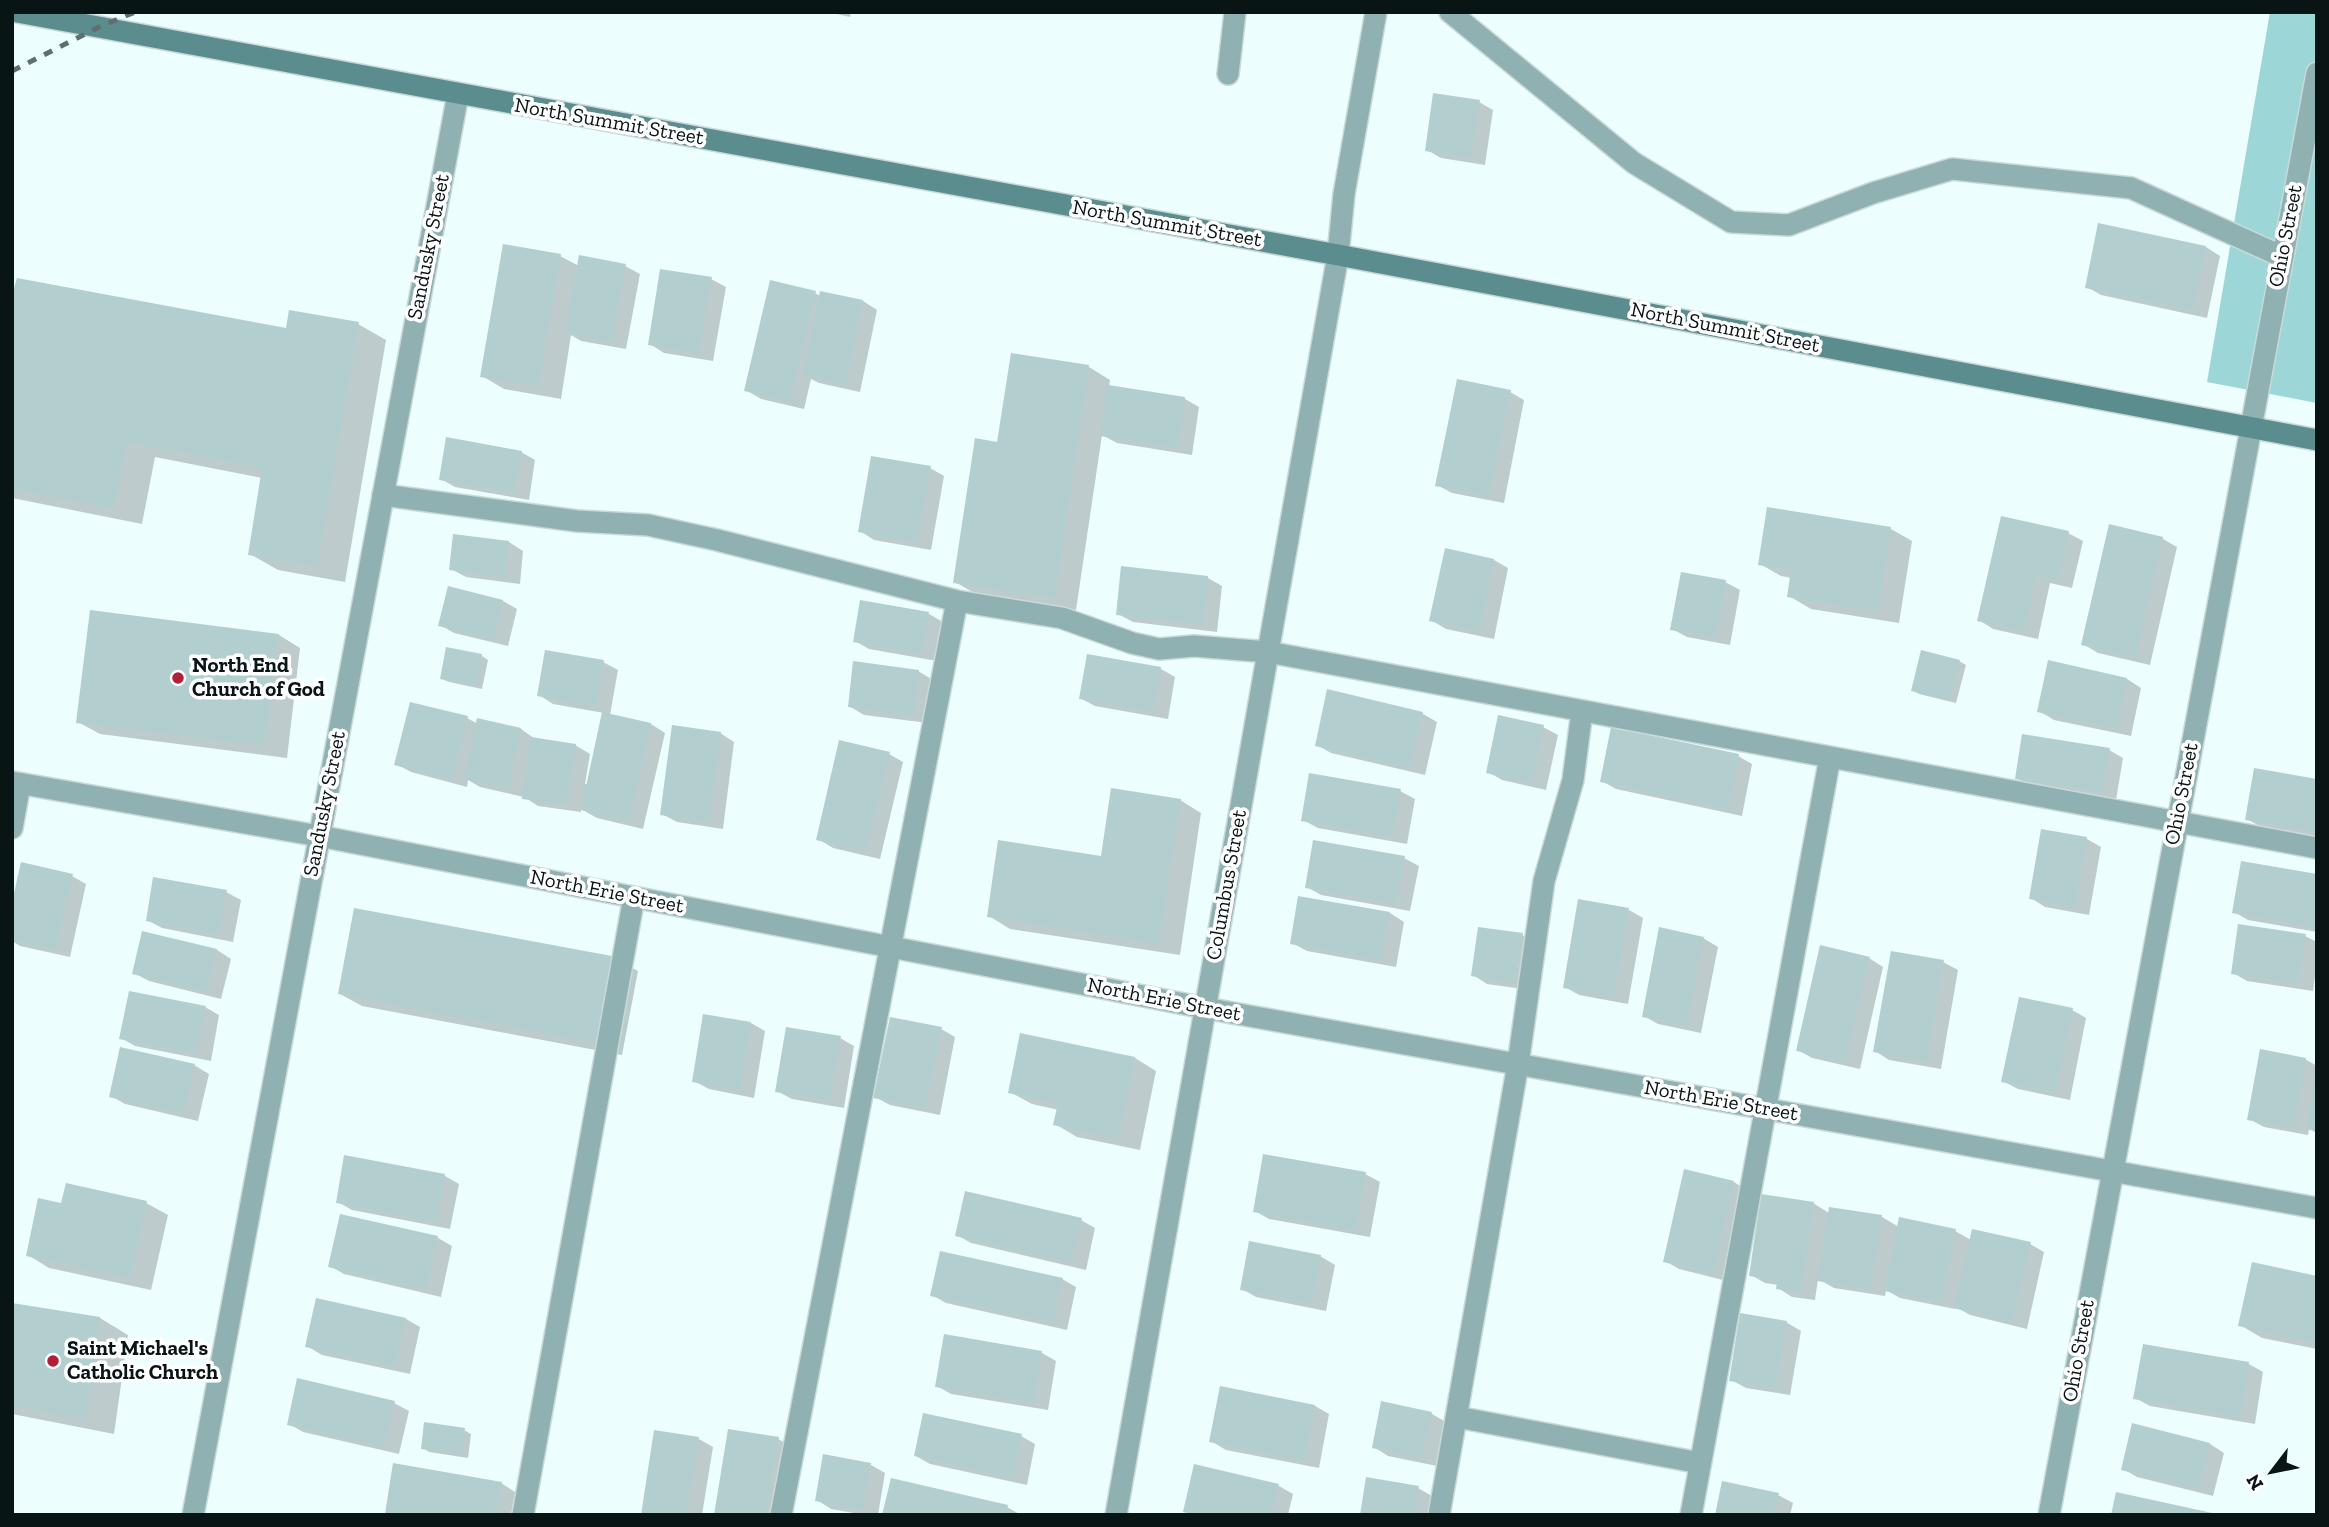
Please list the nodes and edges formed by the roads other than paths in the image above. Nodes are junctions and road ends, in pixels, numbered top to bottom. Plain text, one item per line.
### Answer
1 (17, 12) edge
2 (1235, 12) edge
3 (1376, 12) edge
4 (1450, 12) edge
5 (2317, 73) edge
6 (1228, 74) dead end
7 (458, 94) junction
8 (1338, 255) junction
9 (2283, 257) junction
10 (2251, 428) junction
11 (2317, 440) edge
12 (383, 495) junction
13 (957, 601) junction
14 (1268, 652) junction
15 (1582, 711) junction
16 (1830, 757) junction
17 (16, 783) edge
18 (2177, 822) junction
19 (12, 828) edge
20 (319, 836) junction
21 (2317, 848) edge
22 (634, 897) junction
23 (891, 947) junction
24 (1205, 1008) junction
25 (1518, 1064) junction
26 (1765, 1109) junction
27 (2112, 1171) junction
28 (2317, 1208) edge
29 (1457, 1417) junction
30 (1700, 1463) junction
31 (193, 1515) edge
32 (523, 1515) edge
33 (781, 1515) edge
34 (1116, 1515) edge
35 (1440, 1515) edge
36 (1691, 1515) edge
37 (2049, 1515) edge

1 - 7 main road, North Summit Street
2 - 6 street
3 - 8 street, Columbus Street
4 - 9 street
5 - 9 street, Ohio Street
7 - 8 main road, North Summit Street
7 - 12 street, Sandusky Street
8 - 10 main road, North Summit Street
8 - 14 street, Columbus Street
9 - 10 street, Ohio Street
10 - 11 main road, North Summit Street
10 - 18 street, Ohio Street
12 - 13 street
12 - 20 street, Sandusky Street
13 - 14 street
13 - 23 street
14 - 15 street
14 - 24 street, Columbus Street
15 - 16 street
15 - 25 street
16 - 18 street
16 - 26 street
17 - 19 street
17 - 20 street, North Erie Street
18 - 21 street
18 - 27 street, Ohio Street
20 - 22 street, North Erie Street
20 - 31 street, Sandusky Street
22 - 23 street, North Erie Street
22 - 32 street
23 - 24 street, North Erie Street
23 - 33 street
24 - 25 street, North Erie Street
24 - 34 street, Columbus Street
25 - 26 street, North Erie Street
25 - 29 street
26 - 27 street, North Erie Street
26 - 30 street
27 - 28 street, North Erie Street
27 - 37 street, Ohio Street
29 - 30 street
29 - 35 street
30 - 36 street

